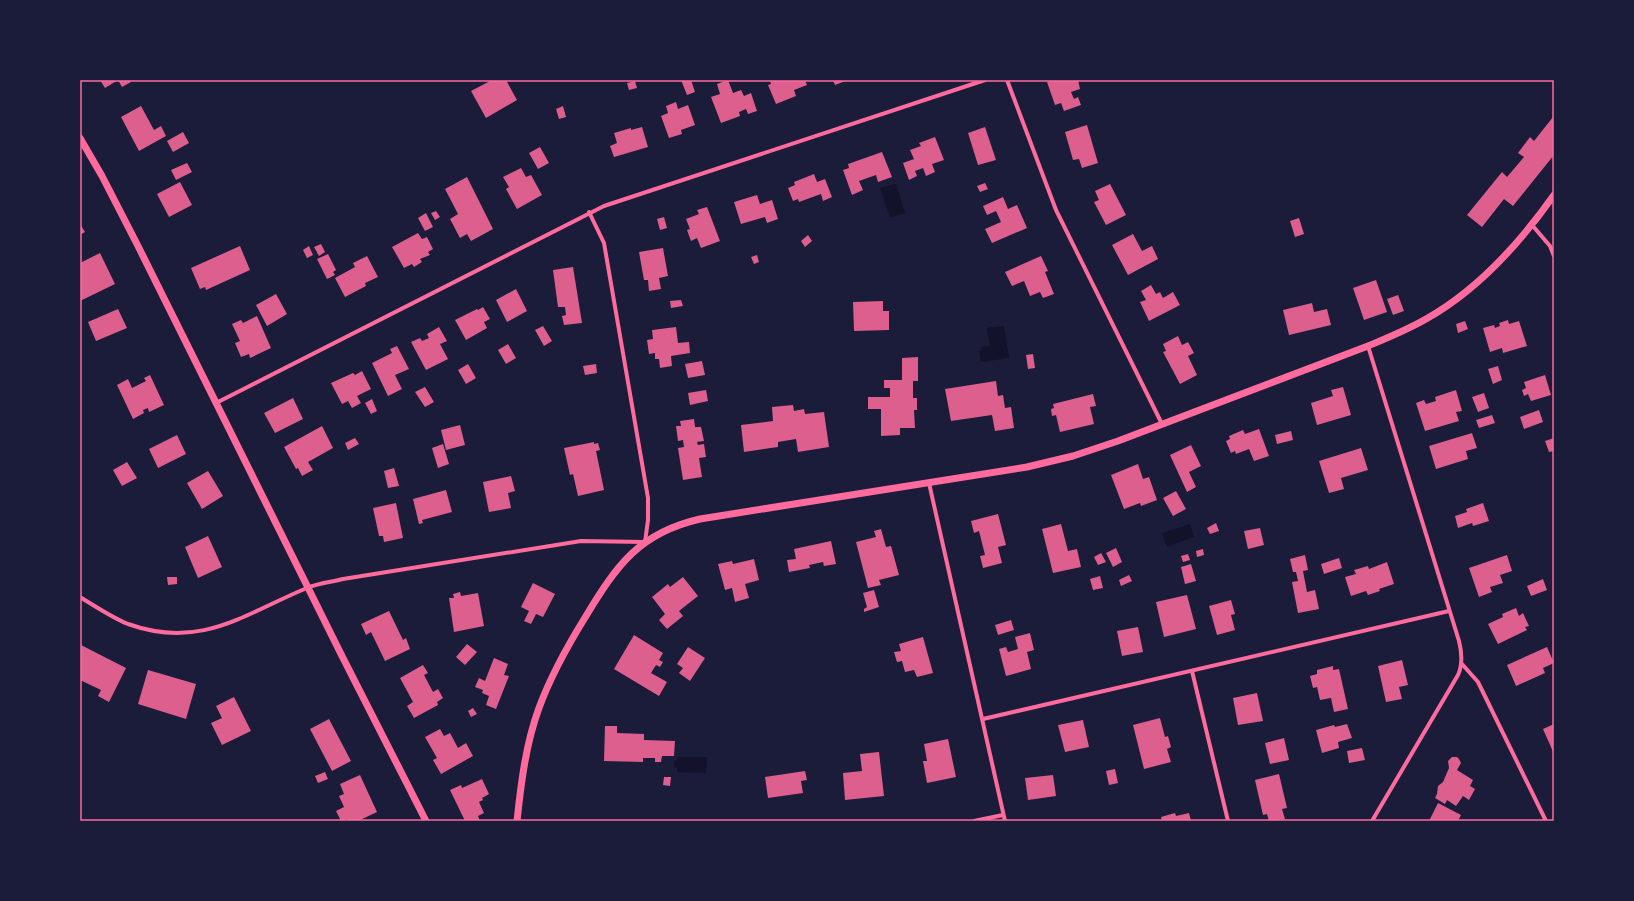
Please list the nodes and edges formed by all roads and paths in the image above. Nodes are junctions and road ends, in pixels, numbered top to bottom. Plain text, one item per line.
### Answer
1 (985, 80) edge
2 (1007, 80) edge
3 (80, 138) edge
4 (1554, 196) edge
5 (589, 212) junction
6 (1532, 225) junction
7 (1554, 256) edge
8 (1368, 346) junction
9 (216, 403) junction
10 (1162, 424) junction
11 (929, 483) junction
12 (644, 542) junction
13 (309, 587) junction
14 (80, 597) edge
15 (1449, 611) junction
16 (1462, 664) junction
17 (1192, 671) junction
18 (983, 719) junction
19 (1003, 814) junction
20 (426, 821) edge
21 (517, 821) edge
22 (974, 821) edge
23 (1005, 821) edge
24 (1228, 821) edge
25 (1372, 821) edge
26 (1546, 821) edge

1 - 5 street
2 - 10 street
3 - 9 street
4 - 6 street
5 - 9 street
5 - 12 street
6 - 7 street
6 - 8 street
8 - 10 street
8 - 15 street
9 - 13 street
10 - 11 street
11 - 12 street
11 - 18 street
12 - 13 street
12 - 21 street
13 - 14 street
13 - 20 street
15 - 16 street
15 - 17 street
16 - 25 street
16 - 26 street
17 - 18 street
17 - 24 street
18 - 19 street
19 - 22 street
19 - 23 street

